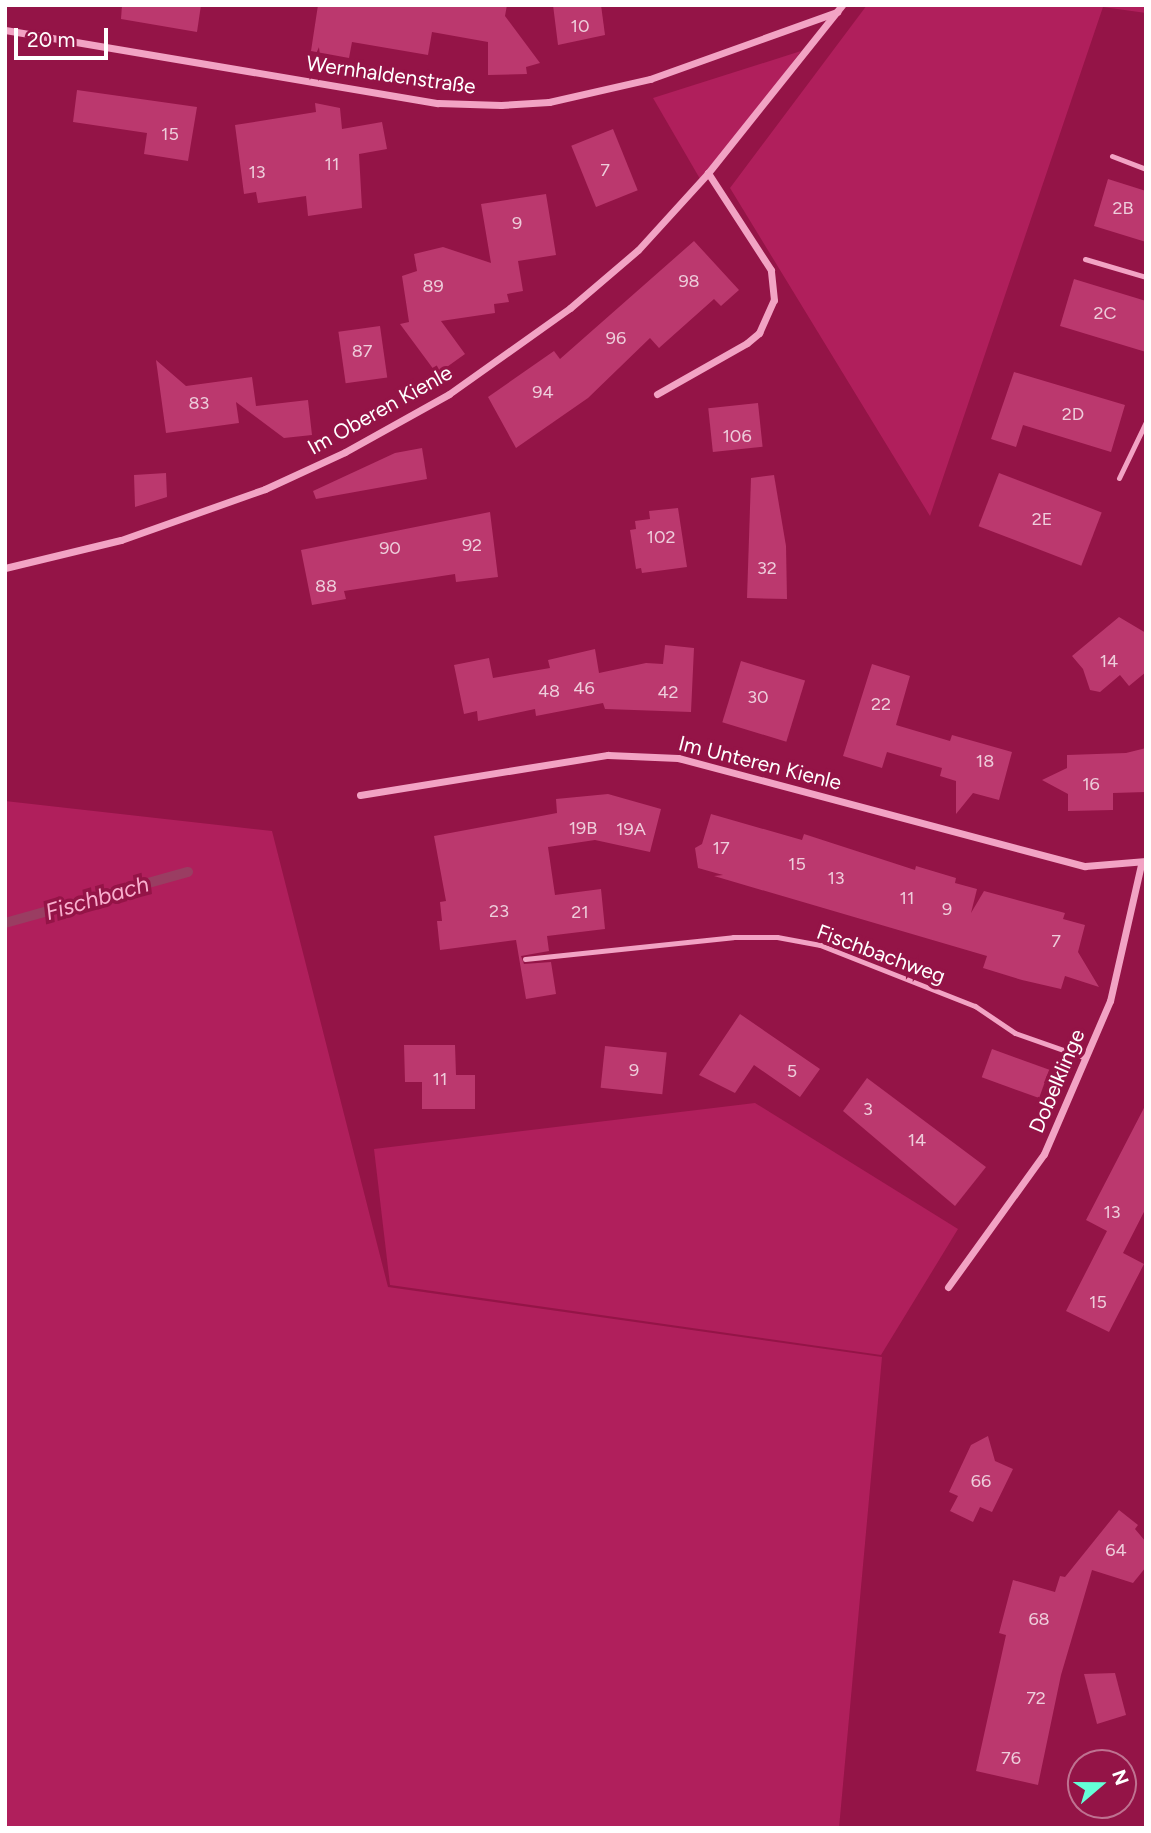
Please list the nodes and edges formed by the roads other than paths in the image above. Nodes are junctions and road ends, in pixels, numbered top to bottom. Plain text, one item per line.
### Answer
1 (840, 9) edge
2 (5, 30) edge
3 (1112, 156) dead end
4 (1146, 169) edge
5 (708, 173) junction
6 (1085, 259) dead end
7 (1146, 277) edge
8 (657, 394) dead end
9 (1146, 422) edge
10 (1119, 478) dead end
11 (5, 568) edge
12 (360, 795) dead end
13 (1143, 863) edge
14 (525, 959) dead end
15 (1086, 1058) junction
16 (948, 1287) dead end

1 - 2 street, Wernhaldenstraße
1 - 5 street, Im Oberen Kienle
3 - 4 lane
5 - 8 street
5 - 11 street, Im Oberen Kienle
6 - 7 lane
9 - 10 lane
12 - 13 street, Im Unteren Kienle
13 - 15 street, Dobelklinge
14 - 15 lane, Fischbachweg
15 - 16 street, Dobelklinge

